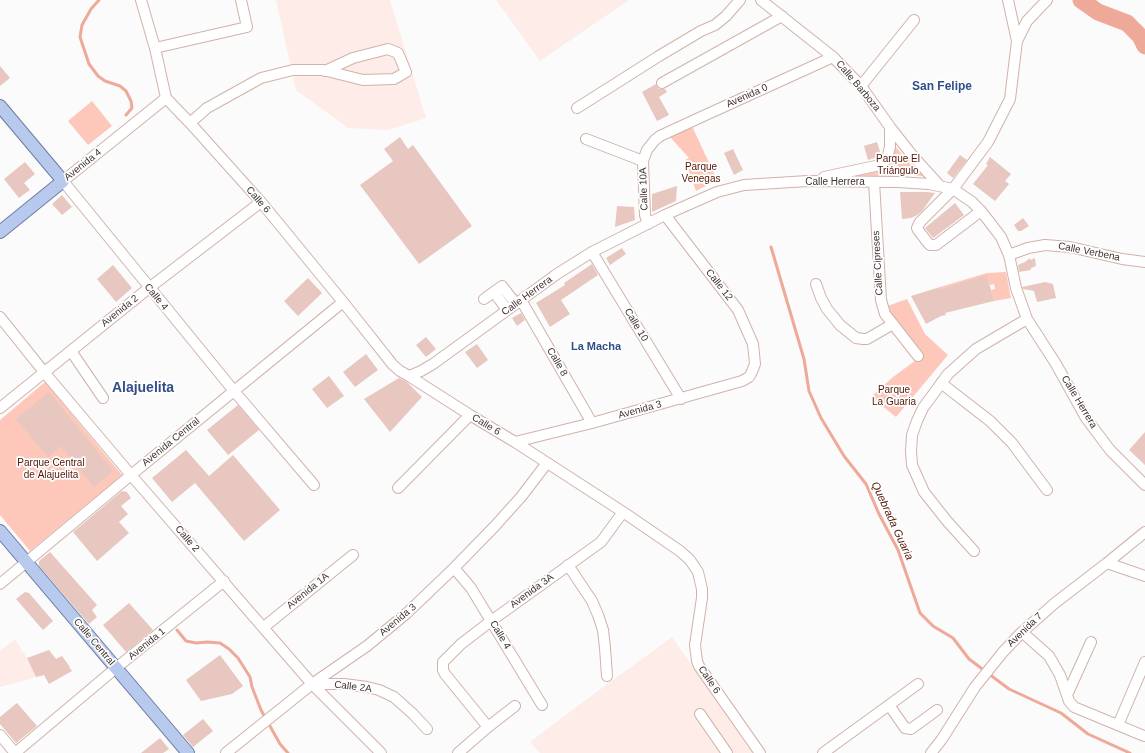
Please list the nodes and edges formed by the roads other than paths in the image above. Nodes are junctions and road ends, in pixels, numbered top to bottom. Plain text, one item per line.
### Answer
1 (141, 0) edge
2 (241, 0) edge
3 (740, 0) edge
4 (761, 0) edge
5 (1008, 0) edge
6 (1047, 0) edge
7 (782, 16) junction
8 (914, 20) dead end
9 (1017, 41) junction
10 (155, 48) junction
11 (834, 57) junction
12 (324, 71) junction
13 (662, 83) dead end
14 (861, 86) junction
15 (166, 98) junction
16 (0, 106) edge
17 (577, 108) dead end
18 (190, 123) junction
19 (890, 127) junction
20 (660, 136) joint
21 (586, 138) dead end
22 (643, 161) junction
23 (63, 181) junction
24 (808, 181) junction
25 (874, 182) junction
26 (940, 186) junction
27 (953, 189) junction
28 (261, 202) junction
29 (981, 211) junction
30 (665, 215) junction
31 (648, 224) junction
32 (0, 232) edge
33 (592, 252) junction
34 (1009, 255) junction
35 (1145, 262) edge
36 (816, 284) dead end
37 (149, 288) junction
38 (484, 299) dead end
39 (343, 302) junction
40 (515, 305) junction
41 (0, 317) edge
42 (1027, 319) junction
43 (893, 324) junction
44 (71, 351) junction
45 (918, 356) dead end
46 (755, 364) joint
47 (44, 372) junction
48 (409, 376) junction
49 (941, 383) junction
50 (234, 391) junction
51 (103, 398) dead end
52 (681, 399) junction
53 (0, 408) edge
54 (470, 415) junction
55 (592, 423) junction
56 (515, 442) junction
57 (546, 463) junction
58 (131, 475) junction
59 (314, 485) dead end
60 (1145, 485) edge
61 (398, 488) dead end
62 (1047, 490) dead end
63 (623, 512) junction
64 (0, 531) edge
65 (1145, 532) edge
66 (974, 551) dead end
67 (353, 556) dead end
68 (26, 562) junction
69 (1107, 563) junction
70 (568, 565) junction
71 (454, 568) junction
72 (1145, 576) edge
73 (224, 582) junction
74 (0, 584) edge
75 (491, 621) junction
76 (264, 627) junction
77 (1022, 632) junction
78 (1092, 642) dead end
79 (1145, 662) edge
80 (116, 668) junction
81 (607, 676) dead end
82 (312, 684) junction
83 (918, 684) dead end
84 (1067, 695) junction
85 (542, 705) dead end
86 (515, 706) dead end
87 (889, 706) junction
88 (937, 710) dead end
89 (700, 714) dead end
90 (1118, 725) junction
91 (488, 727) junction
92 (427, 729) dead end
93 (0, 735) edge
94 (1144, 736) dead end
95 (15, 753) edge
96 (188, 753) edge
97 (226, 753) edge
98 (381, 753) edge
99 (458, 753) edge
100 (727, 753) edge
101 (760, 753) edge
102 (823, 753) edge
103 (931, 753) edge

1 - 10 street
2 - 10 street
3 - 17 street
4 - 7 street, Calle Barboza
5 - 9 street
6 - 9 street
7 - 11 street, Calle Barboza
7 - 13 street
8 - 14 street
9 - 27 street
10 - 15 street
11 - 14 street, Calle Barboza
11 - 20 street, Avenida 0
12 - 12 street
12 - 18 street
14 - 19 street, Calle Barboza
15 - 18 street, Calle 6
15 - 23 street, Avenida 4
16 - 23 main road, Calle 4
18 - 28 street, Calle 6
19 - 24 street
19 - 26 street, Calle Barboza
20 - 22 street, Calle 10A
21 - 22 street
22 - 31 street, Calle 10A
23 - 32 main road, Avenida 4
23 - 37 street, Calle 4
24 - 25 street, Calle Herrera
24 - 30 street, Calle Herrera
25 - 26 street, Calle Herrera
25 - 43 street, Calle Cipreses
26 - 27 street, Calle Herrera
27 - 29 street, Calle Herrera
27 - 29 street
28 - 37 street, Avenida 2
28 - 39 street, Calle 6
29 - 34 street, Calle Herrera
30 - 31 street, Calle Herrera
30 - 46 street, Calle 12
31 - 33 street, Calle Herrera
33 - 40 street, Calle Herrera
33 - 52 street, Calle 10
34 - 35 street, Calle Verbena
34 - 42 street, Calle Herrera
36 - 43 street
37 - 44 street, Avenida 2
37 - 50 street, Calle 4
38 - 40 street, Calle 8
39 - 48 street, Calle 6
39 - 50 street, Avenida Central
40 - 48 street, Calle Herrera
40 - 55 street, Calle 8
41 - 47 street, Calle 2
42 - 49 street
42 - 60 street, Calle Herrera
43 - 45 street, Calle Cipreses
44 - 47 street, Avenida 2
44 - 51 street
46 - 52 street, Avenida 3
47 - 53 street, Avenida 2
47 - 58 street, Calle 2
48 - 54 street, Calle 6
49 - 62 street
49 - 66 street
50 - 58 street, Avenida Central
50 - 59 street, Calle 4
52 - 55 street, Avenida 3
54 - 56 street, Calle 6
54 - 61 street
55 - 56 street, Avenida 3
56 - 57 street, Calle 6
57 - 63 street, Calle 6
57 - 71 street, Avenida 3
58 - 68 street, Avenida Central
58 - 73 street, Calle 2
63 - 70 street, Avenida 3A
63 - 101 street, Calle 6
64 - 68 main road, Calle Central
65 - 69 street, Avenida 7
67 - 76 street, Avenida 1A
68 - 74 street, Avenida Central
68 - 80 main road, Calle Central
69 - 72 street
69 - 77 street, Avenida 7
70 - 75 street, Avenida 3A
70 - 81 street
71 - 75 street, Calle 4
71 - 82 street, Avenida 3
73 - 76 street, Calle 2
73 - 80 street, Avenida 1
75 - 85 street, Calle 4
75 - 91 street, Avenida 3A
76 - 82 street, Calle 2
77 - 84 street
77 - 103 street, Avenida 7
78 - 84 street
79 - 90 street
80 - 95 street, Avenida 1
80 - 96 main road, Calle Central
82 - 92 street, Calle 2A
82 - 97 street, Avenida 3
82 - 98 street, Calle 2
83 - 87 street
84 - 90 street
86 - 91 street
87 - 88 street
87 - 102 street
89 - 100 street
90 - 94 street
91 - 99 street
93 - 95 street

